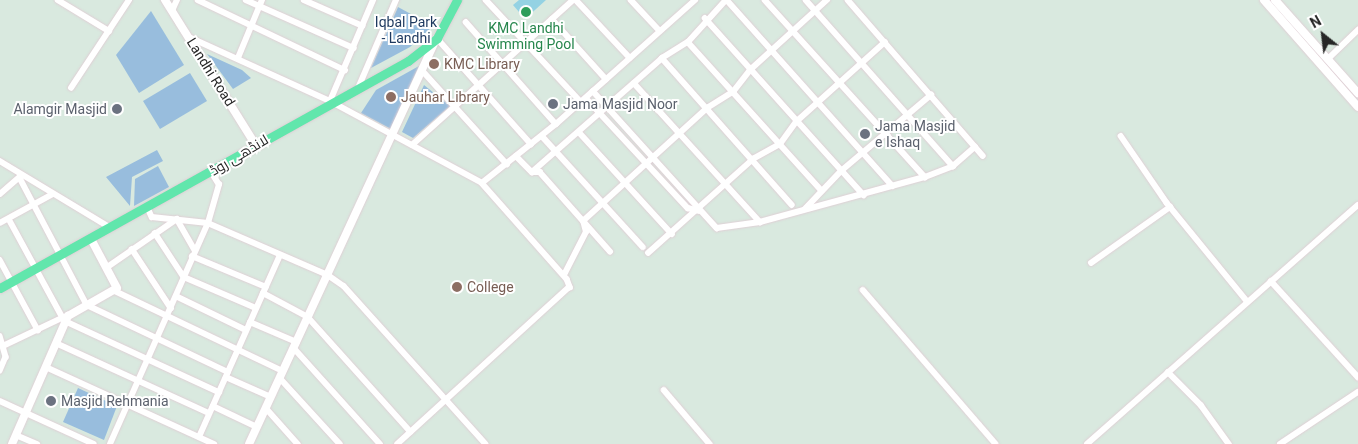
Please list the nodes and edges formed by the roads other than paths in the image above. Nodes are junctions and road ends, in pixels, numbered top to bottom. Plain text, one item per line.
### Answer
1 (58, 0) edge
2 (129, 0) edge
3 (164, 0) edge
4 (177, 0) edge
5 (198, 0) edge
6 (246, 0) edge
7 (262, 0) edge
8 (304, 0) edge
9 (396, 0) edge
10 (457, 0) edge
11 (486, 0) edge
12 (575, 0) edge
13 (631, 0) edge
14 (695, 0) edge
15 (726, 0) edge
16 (765, 0) edge
17 (806, 0) edge
18 (827, 0) edge
19 (848, 0) edge
20 (1264, 0) edge
21 (1275, 0) edge
22 (371, 1) edge
23 (259, 6) junction
24 (172, 11) junction
25 (815, 11) junction
26 (705, 18) junction
27 (552, 19) junction
28 (466, 22) dead end
29 (362, 26) junction
30 (251, 27) junction
31 (1358, 30) edge
32 (109, 31) junction
33 (660, 31) junction
34 (793, 31) junction
35 (189, 38) junction
36 (437, 38) junction
37 (527, 42) junction
38 (688, 42) junction
39 (885, 42) junction
40 (354, 48) junction
41 (771, 51) junction
42 (238, 58) junction
43 (630, 58) junction
44 (662, 58) junction
45 (1328, 59) junction
46 (502, 63) junction
47 (862, 63) junction
48 (345, 70) junction
49 (422, 70) junction
50 (750, 70) junction
51 (606, 79) junction
52 (634, 83) junction
53 (840, 83) junction
54 (359, 86) junction
55 (478, 86) junction
56 (71, 88) dead end
57 (593, 91) junction
58 (733, 92) junction
59 (1358, 93) edge
60 (931, 95) junction
61 (583, 100) junction
62 (330, 101) junction
63 (818, 102) junction
64 (456, 107) junction
65 (607, 107) junction
66 (1358, 107) edge
67 (708, 108) junction
68 (600, 113) junction
69 (908, 115) junction
70 (796, 121) junction
71 (556, 124) junction
72 (579, 132) junction
73 (679, 133) junction
74 (885, 133) junction
75 (392, 134) junction
76 (542, 136) junction
77 (1121, 136) dead end
78 (255, 144) junction
79 (532, 144) junction
80 (780, 144) junction
81 (412, 145) junction
82 (975, 147) junction
83 (557, 151) junction
84 (863, 152) junction
85 (516, 156) junction
86 (653, 156) junction
87 (983, 156) dead end
88 (753, 160) junction
89 (0, 161) edge
90 (646, 163) junction
91 (507, 164) junction
92 (954, 166) junction
93 (841, 171) junction
94 (212, 172) junction
95 (532, 172) junction
96 (21, 176) junction
97 (925, 177) junction
98 (482, 183) junction
99 (624, 183) junction
100 (726, 184) junction
101 (893, 186) junction
102 (822, 191) junction
103 (0, 194) edge
104 (54, 194) junction
105 (864, 195) junction
106 (604, 202) junction
107 (35, 204) junction
108 (792, 205) dead end
109 (1358, 205) edge
110 (1170, 207) junction
111 (148, 208) junction
112 (804, 210) junction
113 (699, 211) junction
114 (9, 219) junction
115 (177, 219) junction
116 (583, 220) junction
117 (760, 222) junction
118 (0, 223) edge
119 (208, 223) junction
120 (111, 228) junction
121 (155, 233) junction
122 (672, 234) junction
123 (91, 239) junction
124 (643, 246) dead end
125 (132, 249) junction
126 (610, 251) dead end
127 (194, 253) junction
128 (648, 253) dead end
129 (61, 255) junction
130 (279, 257) junction
131 (0, 260) edge
132 (1091, 263) dead end
133 (36, 268) junction
134 (106, 268) junction
135 (328, 275) junction
136 (564, 275) junction
137 (184, 277) junction
138 (12, 281) junction
139 (1271, 281) junction
140 (266, 287) junction
141 (0, 288) edge
142 (113, 290) junction
143 (863, 290) dead end
144 (263, 293) junction
145 (176, 296) junction
146 (1247, 302) junction
147 (87, 305) junction
148 (171, 308) junction
149 (256, 308) junction
150 (167, 317) junction
151 (308, 317) junction
152 (65, 318) junction
153 (250, 322) junction
154 (38, 330) junction
155 (246, 330) junction
156 (0, 336) edge
157 (157, 339) junction
158 (56, 343) junction
159 (5, 345) junction
160 (295, 345) junction
161 (237, 351) junction
162 (148, 358) junction
163 (46, 367) junction
164 (0, 371) edge
165 (1168, 372) junction
166 (282, 374) junction
167 (227, 375) junction
168 (1358, 378) edge
169 (138, 379) junction
170 (664, 390) dead end
171 (219, 392) junction
172 (1358, 392) edge
173 (271, 397) junction
174 (447, 400) junction
175 (0, 401) edge
176 (127, 403) junction
177 (213, 406) junction
178 (266, 408) junction
179 (26, 413) junction
180 (209, 413) junction
181 (257, 427) junction
182 (411, 432) junction
183 (16, 435) junction
184 (198, 437) junction
185 (253, 442) edge
186 (400, 443) edge
187 (12, 444) edge
188 (37, 444) edge
189 (94, 444) edge
190 (110, 444) edge
191 (214, 444) edge
192 (298, 444) edge
193 (340, 444) edge
194 (380, 444) edge
195 (486, 444) edge
196 (710, 444) edge
197 (996, 444) edge
198 (1087, 444) edge
199 (1229, 444) edge
200 (1280, 444) edge

1 - 32 street
2 - 32 street
3 - 24 street, Landhi Road
4 - 24 street
5 - 30 street
6 - 23 street
7 - 23 street
8 - 29 street
9 - 54 street
10 - 36 main road, لانڈھی روڈ
11 - 37 street
12 - 27 street
12 - 43 street
13 - 33 street
14 - 33 street
15 - 26 street
15 - 41 street
16 - 34 street
17 - 25 street
18 - 25 street
19 - 39 street
20 - 66 street
21 - 45 street
22 - 29 street
23 - 30 street
23 - 40 street
24 - 35 street, Landhi Road
25 - 34 street
25 - 47 street
26 - 38 street
26 - 50 street
27 - 37 street
27 - 51 street
28 - 46 street
29 - 40 street
30 - 42 street
30 - 48 street
31 - 45 street
32 - 56 street
33 - 43 street
34 - 41 street
34 - 53 street
35 - 42 street
35 - 78 street, Landhi Road
36 - 49 street
36 - 54 main road, لانڈھی روڈ
36 - 55 street
37 - 46 street
37 - 61 street
38 - 44 street
38 - 58 street
39 - 47 street
39 - 60 street
40 - 48 street
41 - 50 street
41 - 63 street
42 - 62 street
43 - 51 street
44 - 52 street
44 - 67 street
45 - 59 street
46 - 55 street
46 - 71 street
47 - 53 street
47 - 69 street
48 - 62 street
49 - 64 street
49 - 75 street
50 - 58 street
50 - 70 street
51 - 57 street
52 - 65 street
52 - 73 street
53 - 63 street
53 - 74 street
54 - 62 main road, لانڈھی روڈ
55 - 64 street
55 - 79 street
57 - 61 street
57 - 65 street
58 - 67 street
58 - 80 street
60 - 69 street
60 - 82 street
61 - 68 street
61 - 71 street
62 - 75 street
62 - 78 main road, لانڈھی روڈ
63 - 70 street
63 - 84 street
64 - 81 street
64 - 91 street
65 - 68 street
65 - 86 street
67 - 73 street
67 - 88 street
68 - 72 street
68 - 90 street
69 - 74 street
69 - 92 street
70 - 80 street
70 - 93 street
71 - 76 street
72 - 83 street
72 - 99 street
73 - 86 street
73 - 100 street
74 - 84 street
74 - 97 street
75 - 81 street
75 - 135 street
76 - 79 street
76 - 83 street
77 - 110 street
78 - 94 main road, لانڈھی روڈ
79 - 85 street
80 - 88 street
80 - 102 street
81 - 98 street
82 - 87 street
82 - 92 street
83 - 95 street
83 - 106 street
84 - 93 street
84 - 101 street
85 - 91 street
85 - 95 street
86 - 90 street
86 - 113 street
88 - 100 street
88 - 108 street
89 - 96 street
90 - 99 street
90 - 113 street
91 - 98 street
92 - 97 street
93 - 102 street
93 - 105 street
94 - 111 main road, لانڈھی روڈ
94 - 119 street
95 - 116 street
96 - 103 street
96 - 104 street
96 - 107 street
97 - 101 street
98 - 136 street
99 - 106 street
99 - 122 street
100 - 113 street
100 - 117 street
101 - 105 street
102 - 112 street
104 - 107 street
104 - 120 street
105 - 112 street
106 - 116 street
106 - 124 street
107 - 114 street
107 - 129 street
109 - 139 street
110 - 132 street
110 - 146 street
111 - 115 street
111 - 120 main road, لانڈھی روڈ
112 - 117 street
113 - 117 street
113 - 122 street
114 - 118 street
114 - 133 street
115 - 119 street
115 - 121 street
115 - 127 street
116 - 126 street
116 - 136 street
119 - 127 street
119 - 130 street
120 - 123 main road, لانڈھی روڈ
121 - 125 street
121 - 137 street
122 - 128 street
123 - 129 main road, لانڈھی روڈ
123 - 134 street
125 - 134 street
125 - 148 street
127 - 137 street
127 - 140 street
129 - 133 main road, لانڈھی روڈ
129 - 147 street
130 - 135 street
130 - 140 street
131 - 138 street
133 - 138 main road, لانڈھی روڈ
133 - 152 street
134 - 142 street
135 - 151 street
135 - 174 street
136 - 174 street
137 - 145 street
137 - 149 street
138 - 141 main road, لانڈھی روڈ
138 - 154 street
139 - 146 street
139 - 168 street
140 - 144 street
142 - 147 street
142 - 150 street
143 - 197 street
144 - 149 street
144 - 151 street
145 - 148 street
145 - 155 street
146 - 165 street
147 - 152 street
147 - 157 street
148 - 150 street
149 - 153 street
150 - 157 street
150 - 161 street
151 - 160 street
151 - 182 street
152 - 154 street
152 - 158 street
152 - 162 street
153 - 155 street
153 - 160 street
154 - 159 street
155 - 161 street
156 - 159 street
157 - 162 street
157 - 167 street
158 - 163 street
158 - 169 street
159 - 164 street
160 - 166 street
160 - 194 street
161 - 166 street
161 - 167 street
162 - 169 street
162 - 171 street
163 - 176 street
163 - 179 street
165 - 198 street
165 - 199 street
166 - 173 street
166 - 193 street
167 - 171 street
167 - 173 street
169 - 176 street
169 - 180 street
170 - 196 street
171 - 177 street
172 - 200 street
173 - 178 street
174 - 182 street
174 - 195 street
175 - 179 street
176 - 184 street
176 - 190 street
177 - 180 street
177 - 181 street
178 - 181 street
178 - 192 street
179 - 183 street
179 - 189 street
180 - 184 street
181 - 185 street
182 - 186 street
183 - 187 street
183 - 188 street
184 - 191 street

